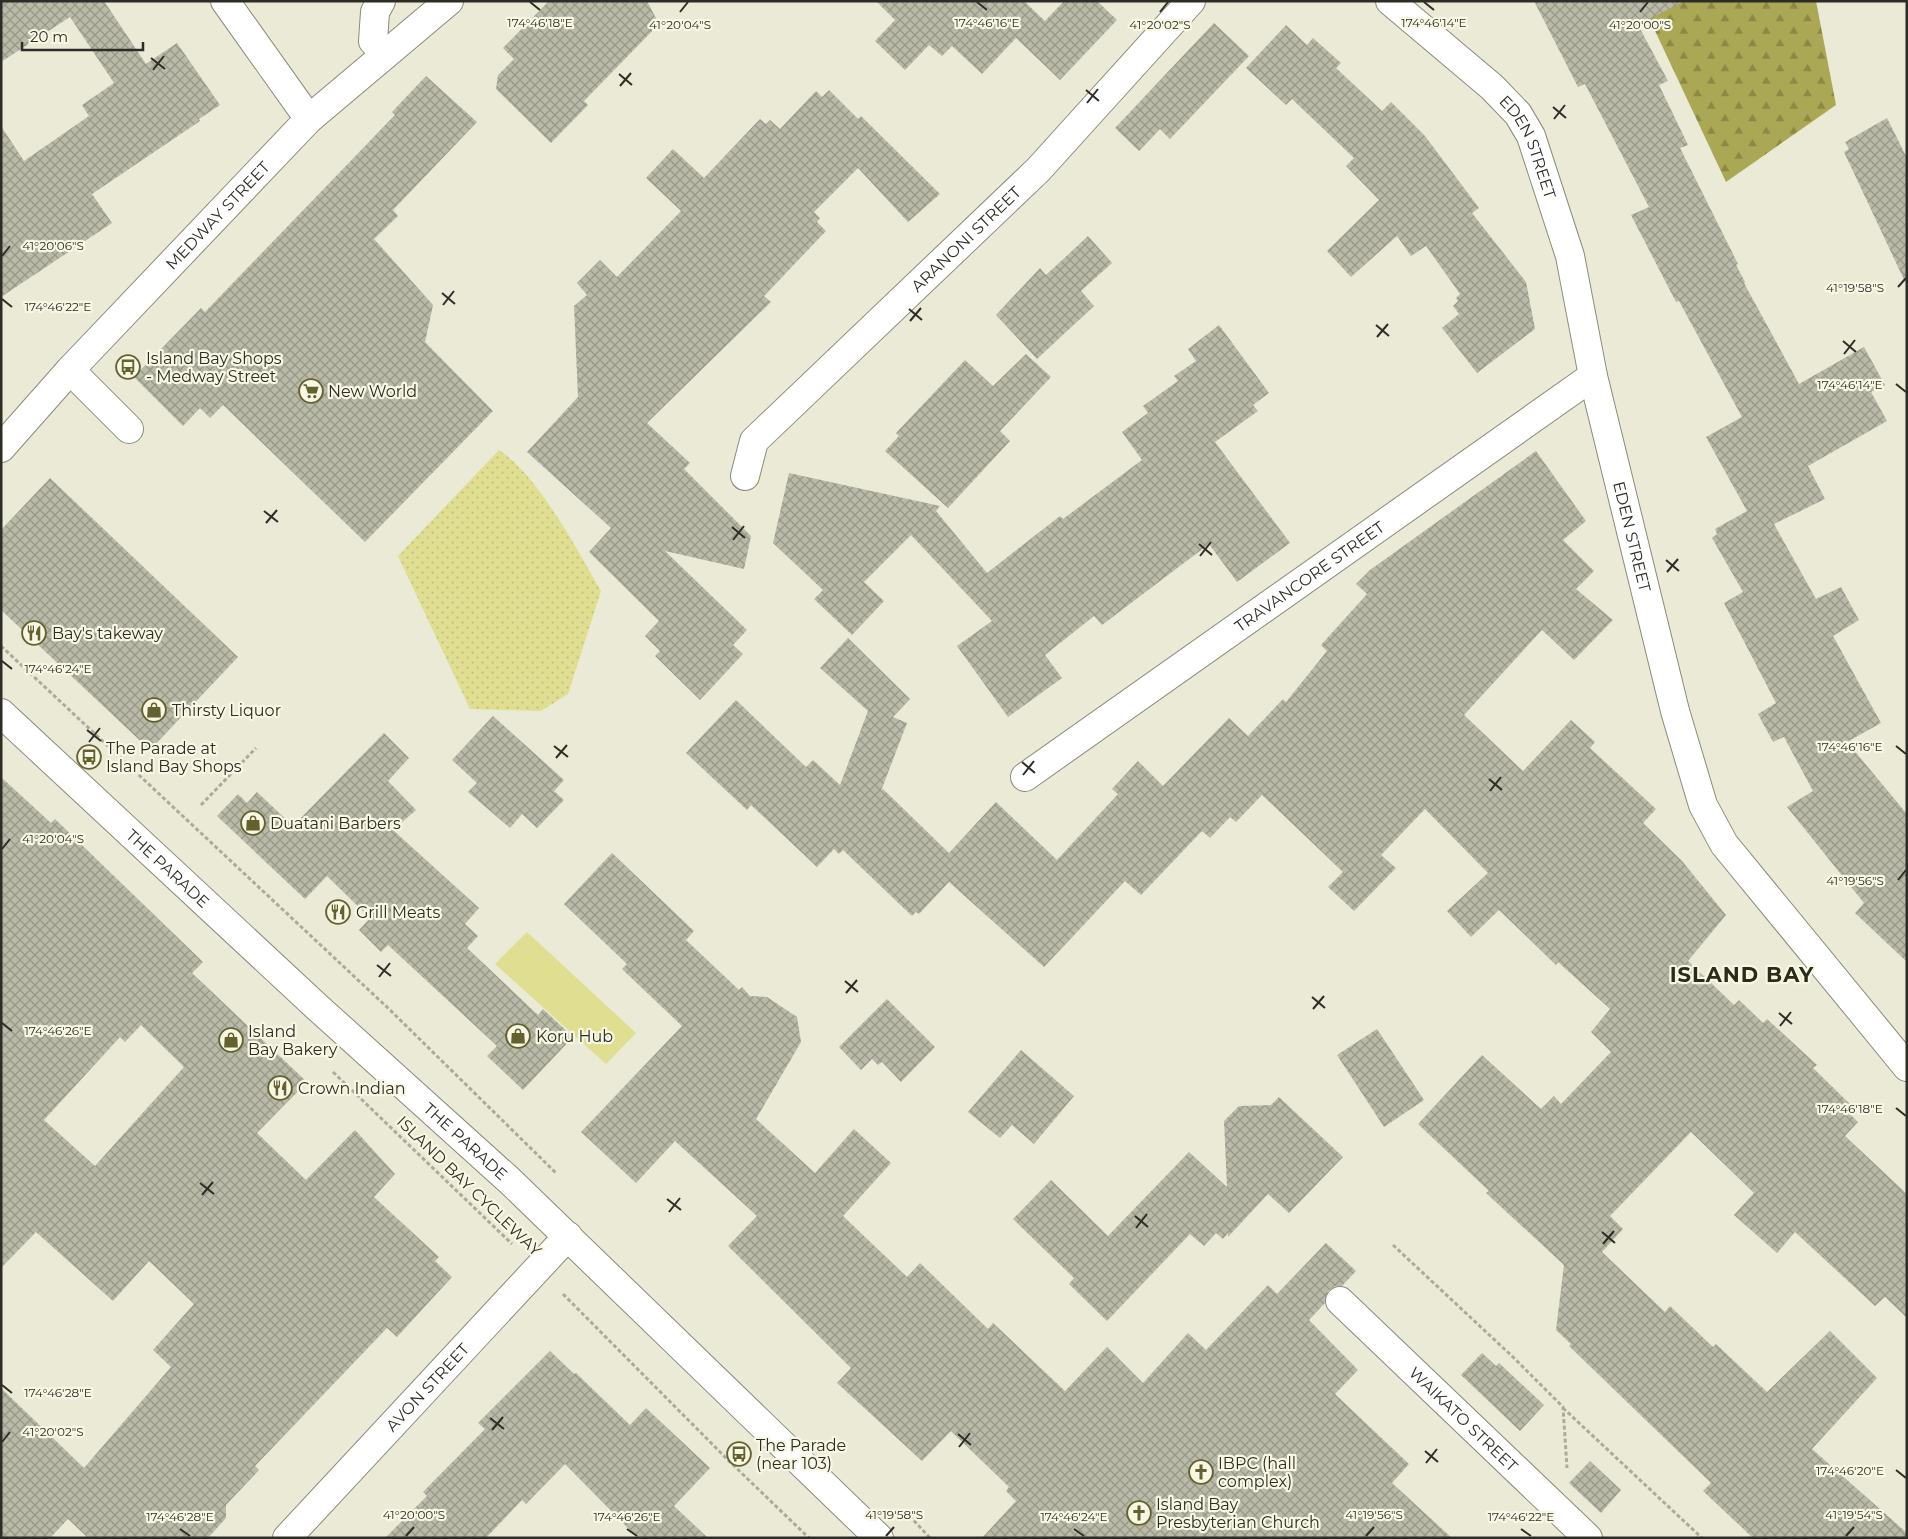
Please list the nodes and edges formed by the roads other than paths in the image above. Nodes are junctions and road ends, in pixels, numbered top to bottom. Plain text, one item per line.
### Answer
1 (225, 1) edge
2 (381, 1) edge
3 (449, 1) edge
4 (1191, 1) edge
5 (1390, 1) edge
6 (385, 53) junction
7 (309, 118) junction
8 (70, 370) junction
9 (1593, 376) junction
10 (129, 429) dead end
11 (1, 448) edge
12 (745, 476) dead end
13 (1, 713) edge
14 (1025, 777) dead end
15 (1907, 1067) edge
16 (568, 1236) junction
17 (1340, 1301) dead end
18 (287, 1538) edge
19 (879, 1538) edge
20 (1588, 1538) edge

1 - 7 street
2 - 6 street
3 - 6 street, MEDWAY STREET
4 - 12 street, ARANONI STREET
5 - 9 street, EDEN STREET
6 - 7 street, MEDWAY STREET
7 - 8 street, MEDWAY STREET
8 - 10 street
8 - 11 street, MEDWAY STREET
9 - 14 street, TRAVANCORE STREET
9 - 15 street, EDEN STREET
13 - 16 street, THE PARADE
16 - 18 street, AVON STREET
16 - 19 street, THE PARADE
17 - 20 street, WAIKATO STREET

